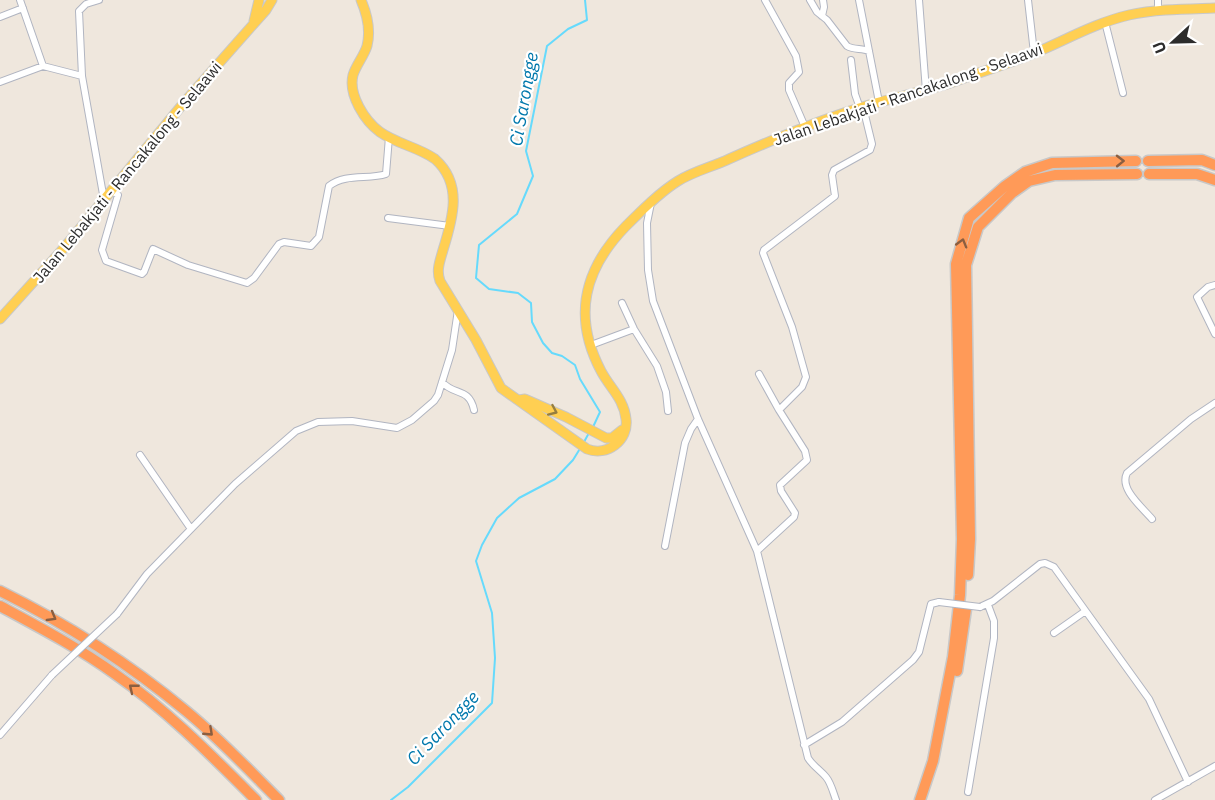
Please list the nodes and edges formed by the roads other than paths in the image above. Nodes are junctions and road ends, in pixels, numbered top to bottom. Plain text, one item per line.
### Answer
1 (20, 0) edge
2 (99, 0) edge
3 (259, 0) edge
4 (273, 0) edge
5 (361, 0) edge
6 (765, 0) edge
7 (810, 0) edge
8 (823, 0) edge
9 (859, 0) edge
10 (919, 0) edge
11 (1028, 0) edge
12 (85, 2) edge
13 (1158, 5) edge
14 (23, 8) junction
15 (1215, 8) edge
16 (822, 16) junction
17 (0, 17) edge
18 (1105, 22) junction
19 (253, 23) junction
20 (869, 51) junction
21 (1034, 53) junction
22 (851, 60) dead end
23 (43, 66) junction
24 (82, 76) junction
25 (0, 82) edge
26 (926, 91) junction
27 (1123, 93) dead end
28 (879, 102) junction
29 (861, 107) junction
30 (805, 128) junction
31 (389, 137) junction
32 (1136, 161) dead end
33 (1148, 161) dead end
34 (1215, 165) edge
35 (1137, 174) dead end
36 (1149, 174) dead end
37 (1215, 180) edge
38 (111, 191) junction
39 (104, 200) junction
40 (651, 203) junction
41 (388, 218) dead end
42 (450, 226) junction
43 (1215, 285) edge
44 (622, 303) dead end
45 (458, 310) junction
46 (0, 319) edge
47 (634, 329) junction
48 (1215, 334) edge
49 (591, 345) junction
50 (759, 375) dead end
51 (442, 382) junction
52 (517, 400) junction
53 (1215, 403) edge
54 (474, 410) dead end
55 (779, 410) junction
56 (668, 411) dead end
57 (698, 418) junction
58 (627, 426) junction
59 (140, 455) dead end
60 (1152, 519) dead end
61 (191, 529) junction
62 (665, 546) dead end
63 (757, 550) junction
64 (0, 591) edge
65 (988, 604) junction
66 (0, 606) edge
67 (1084, 612) junction
68 (1054, 633) dead end
69 (0, 735) edge
70 (804, 745) junction
71 (1215, 766) edge
72 (1188, 782) junction
73 (968, 792) dead end
74 (256, 800) edge
75 (279, 800) edge
76 (836, 800) edge
77 (920, 800) edge
78 (926, 800) edge
79 (1155, 800) edge

1 - 14 street
2 - 12 street
3 - 19 main road, Jalan Lebakjati - Rancakalong - Selaawi
4 - 19 main road, Jalan Lebakjati - Rancakalong - Selaawi
5 - 31 main road
6 - 30 street
7 - 16 street
8 - 16 street
9 - 20 street
10 - 26 street
11 - 21 street
12 - 24 street
13 - 15 main road, Jalan Lebakjati - Rancakalong - Selaawi
13 - 18 main road, Jalan Lebakjati - Rancakalong - Selaawi
14 - 17 street
14 - 23 street
16 - 20 street
18 - 21 main road, Jalan Lebakjati - Rancakalong - Selaawi
18 - 27 street
19 - 38 main road, Jalan Lebakjati - Rancakalong - Selaawi
20 - 28 street
21 - 26 main road, Jalan Lebakjati - Rancakalong - Selaawi
22 - 29 street
23 - 24 street
23 - 25 street
24 - 39 street
26 - 28 main road, Jalan Lebakjati - Rancakalong - Selaawi
28 - 29 main road, Jalan Lebakjati - Rancakalong - Selaawi
29 - 30 main road, Jalan Lebakjati - Rancakalong - Selaawi
29 - 55 street
30 - 40 main road, Jalan Lebakjati - Rancakalong - Selaawi
31 - 38 street
31 - 42 main road
77 -> 32 highway
33 - 34 highway
35 - 78 highway
36 - 37 highway
38 - 39 main road, Jalan Lebakjati - Rancakalong - Selaawi
39 - 46 main road, Jalan Lebakjati - Rancakalong - Selaawi
40 - 49 main road, Jalan Lebakjati - Rancakalong - Selaawi
40 - 57 street
41 - 42 street
42 - 45 main road
43 - 48 street
44 - 47 street
45 - 51 street
45 - 52 main road
47 - 49 street
47 - 56 street
49 - 58 main road, Jalan Lebakjati - Rancakalong - Selaawi
50 - 55 street
51 - 54 street
51 - 61 street
52 -> 58 main road
52 - 58 main road
53 - 60 street
55 - 63 street
57 - 62 street
57 - 63 street
59 - 61 street
61 - 69 street, bridge
63 - 70 street
64 -> 75 highway
65 - 67 street
65 - 70 street, bridge
65 - 73 street
74 -> 66 highway
67 - 68 street
67 - 72 street
70 - 76 street
71 - 72 street
72 - 79 street

